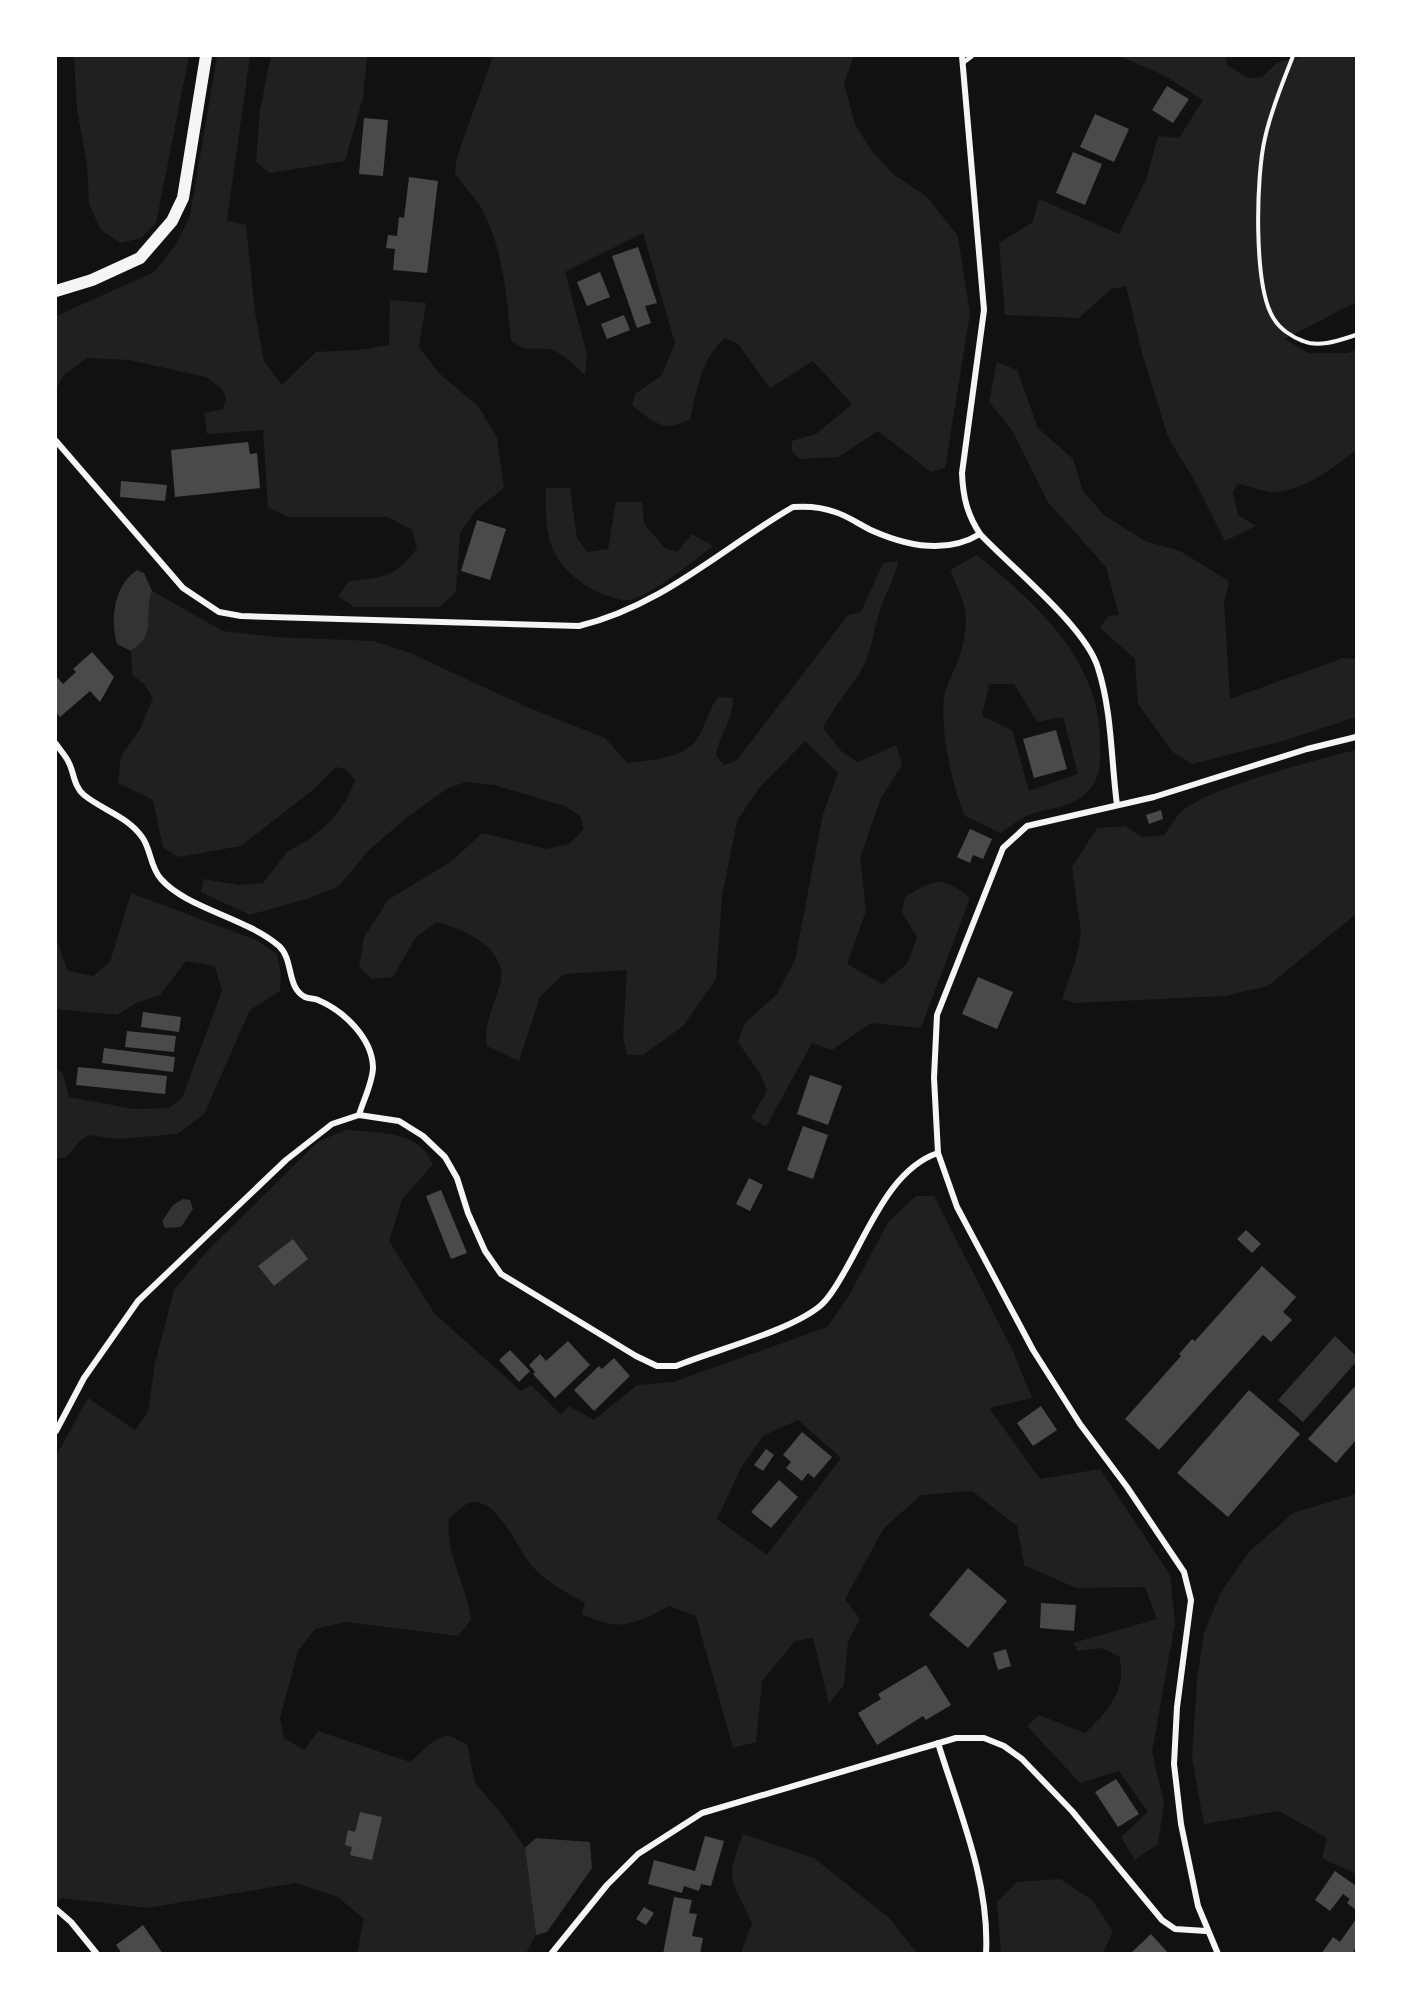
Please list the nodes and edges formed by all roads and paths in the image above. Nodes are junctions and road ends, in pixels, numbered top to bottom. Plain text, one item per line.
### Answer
1 (207, 56) edge
2 (972, 56) edge
3 (1293, 56) edge
4 (963, 59) edge
5 (56, 291) edge
6 (1356, 335) edge
7 (56, 441) edge
8 (980, 534) junction
9 (1356, 737) edge
10 (56, 744) edge
11 (1117, 805) junction
12 (359, 1115) junction
13 (938, 1153) junction
14 (56, 1431) edge
15 (938, 1743) junction
16 (56, 1910) edge
17 (1206, 1931) junction
18 (97, 1953) edge
19 (551, 1953) edge
20 (986, 1953) edge
21 (1218, 1953) edge

1 - 5 main road
2 - 4 lane
3 - 6 path
4 - 8 street
7 - 8 street
8 - 11 street
9 - 11 street
10 - 12 street
11 - 13 street
12 - 13 street
12 - 14 street
13 - 17 street
15 - 17 street
15 - 19 street
15 - 20 street
16 - 18 street
17 - 21 street

